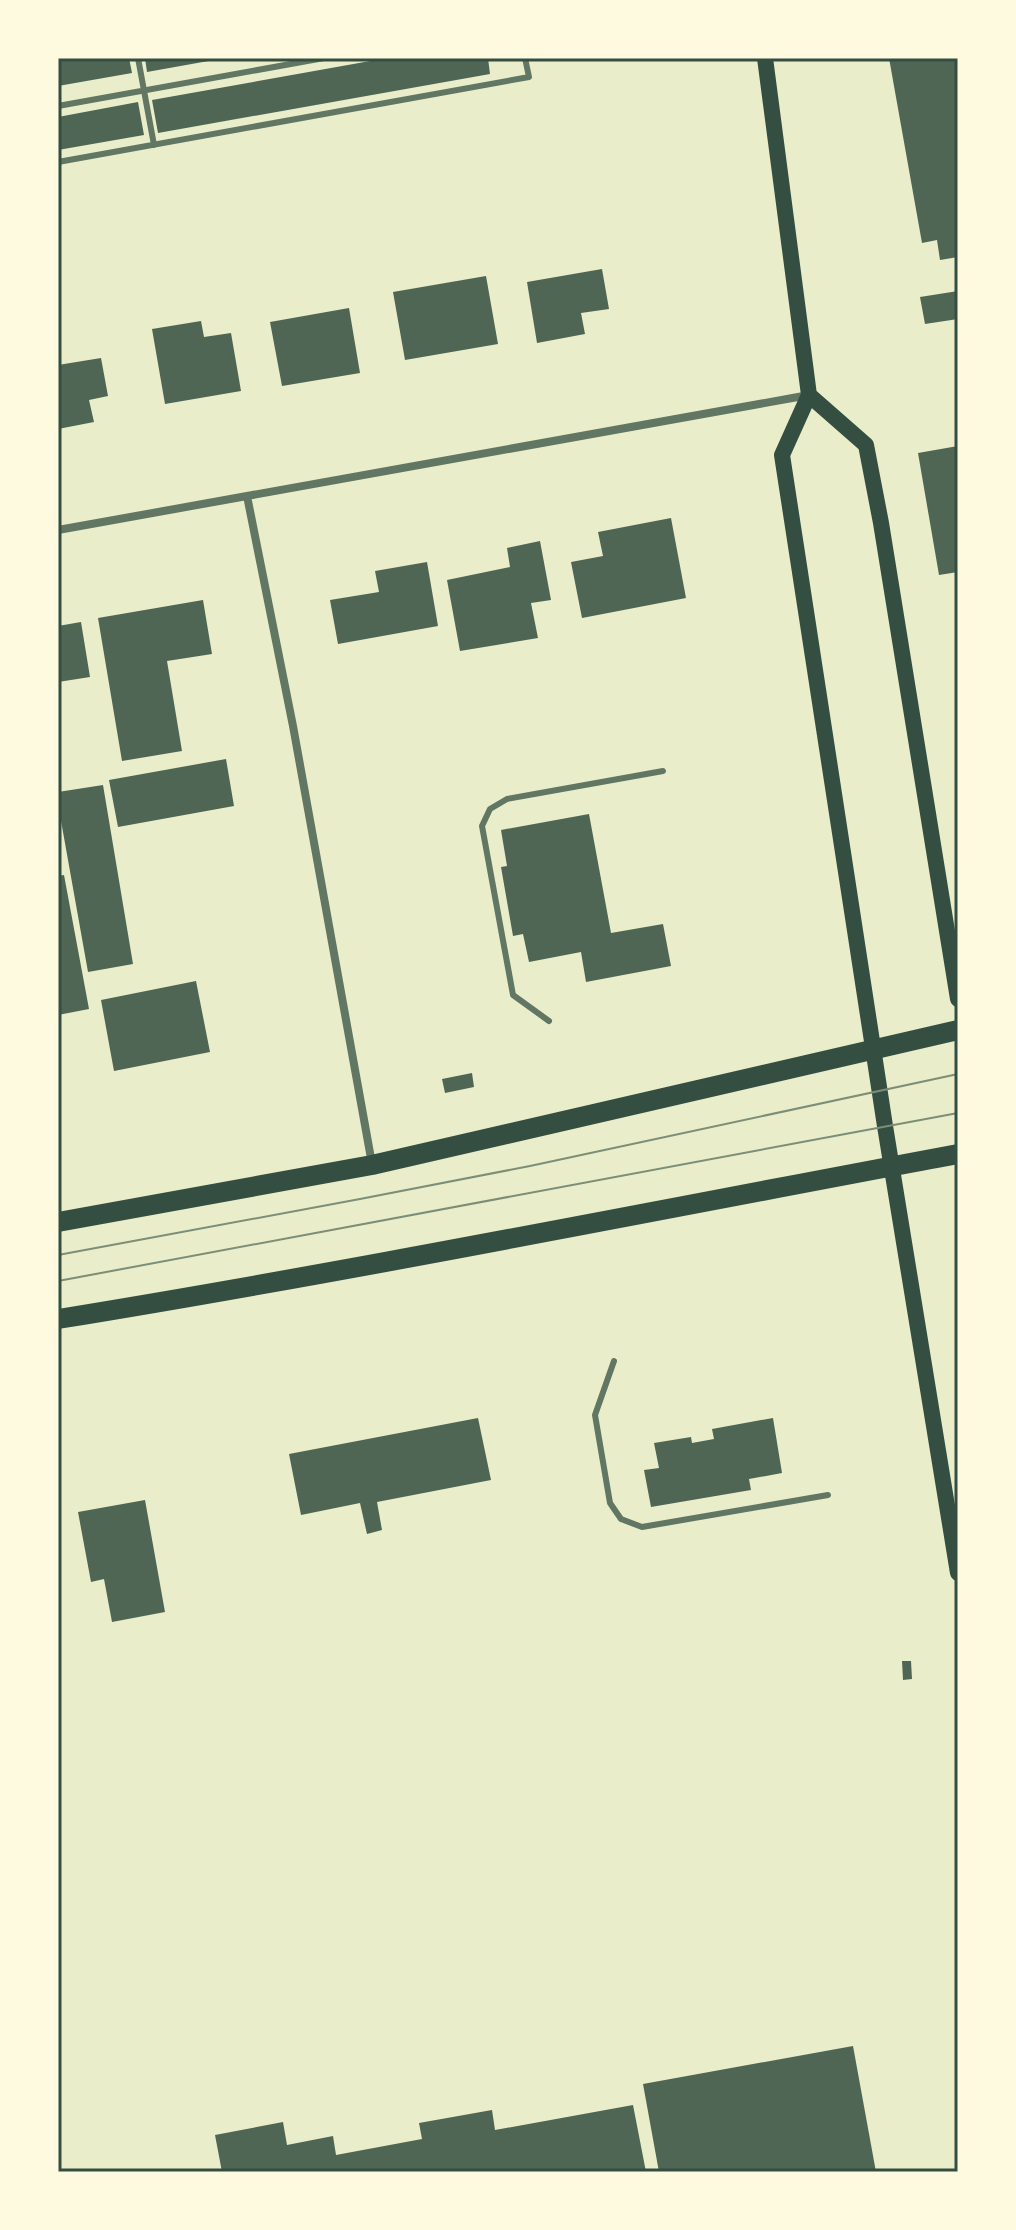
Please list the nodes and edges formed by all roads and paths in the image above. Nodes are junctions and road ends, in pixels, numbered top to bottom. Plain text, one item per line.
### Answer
1 (138, 58) edge
2 (324, 58) edge
3 (525, 58) edge
4 (765, 58) edge
5 (144, 91) junction
6 (58, 106) edge
7 (154, 145) junction
8 (58, 162) edge
9 (809, 395) junction
10 (247, 496) junction
11 (58, 530) edge
12 (663, 771) dead end
13 (958, 999) edge
14 (549, 1021) dead end
15 (958, 1030) edge
16 (874, 1050) junction
17 (958, 1154) edge
18 (372, 1165) junction
19 (892, 1166) junction
20 (58, 1222) edge
21 (58, 1319) edge
22 (614, 1361) dead end
23 (828, 1495) dead end
24 (958, 1573) edge

1 - 5 lane
2 - 5 lane
3 - 7 lane
4 - 9 main road
5 - 6 lane
5 - 7 lane
7 - 8 lane
9 - 10 street
9 - 13 main road
9 - 16 main road
10 - 11 street
10 - 18 street
12 - 14 lane
15 - 16 main road
16 - 18 main road
16 - 19 main road
17 - 19 main road
18 - 20 main road
19 - 21 main road
19 - 24 main road
22 - 23 lane

